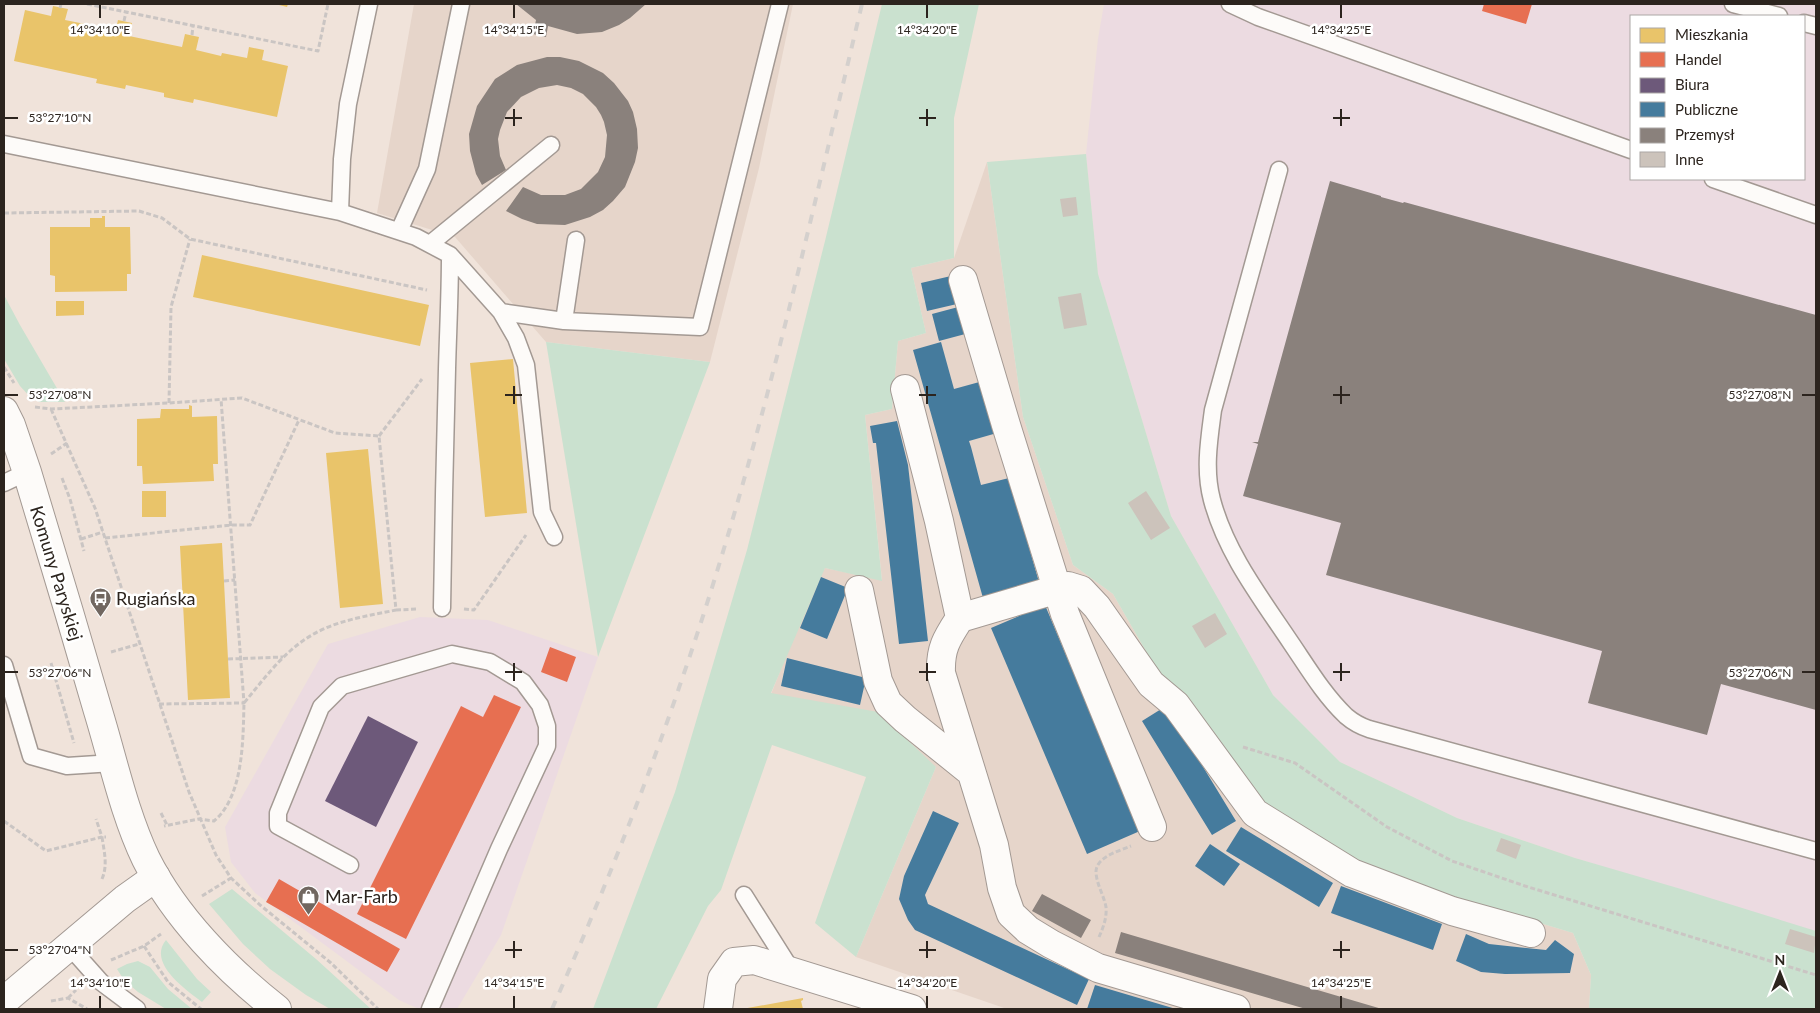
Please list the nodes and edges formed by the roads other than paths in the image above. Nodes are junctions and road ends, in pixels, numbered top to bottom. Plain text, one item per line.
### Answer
1 (369, 4) edge
2 (461, 4) edge
3 (780, 4) edge
4 (1230, 4) edge
5 (1733, 4) edge
6 (1775, 15) edge
7 (4, 144) edge
8 (551, 145) dead end
9 (1630, 150) edge
10 (1279, 170) dead end
11 (1716, 180) edge
12 (340, 212) junction
13 (1816, 216) edge
14 (400, 231) junction
15 (576, 240) dead end
16 (430, 244) junction
17 (450, 255) junction
18 (964, 280) dead end
19 (501, 312) junction
20 (564, 321) junction
21 (905, 389) dead end
22 (4, 411) edge
23 (15, 478) edge
24 (554, 537) dead end
25 (1058, 589) junction
26 (859, 590) dead end
27 (442, 608) dead end
28 (960, 618) junction
29 (4, 665) edge
30 (114, 763) junction
31 (971, 772) junction
32 (1152, 827) road end
33 (1816, 851) edge
34 (350, 865) dead end
35 (156, 877) junction
36 (744, 895) dead end
37 (1531, 933) dead end
38 (69, 946) junction
39 (793, 972) junction
40 (4, 1001) edge
41 (137, 1009) edge
42 (277, 1009) edge
43 (430, 1009) edge
44 (718, 1009) edge
45 (912, 1009) edge
46 (1236, 1009) edge

1 - 12 lane
2 - 14 lane
3 - 20 lane
4 - 9 lane
5 - 6 lane
7 - 12 lane
8 - 16 lane
10 - 33 lane
11 - 13 lane
12 - 14 lane
14 - 16 lane
15 - 20 lane
16 - 17 lane
17 - 19 lane
17 - 27 lane
18 - 25 street
19 - 20 lane
19 - 24 lane
21 - 28 street
22 - 23 street, Komuny Paryskiej
23 - 30 street, Komuny Paryskiej
25 - 28 street
25 - 32 street
25 - 37 street
26 - 31 street
28 - 31 street
29 - 30 lane
30 - 35 street, Komuny Paryskiej
31 - 46 street
34 - 43 lane
35 - 38 street
35 - 42 street
36 - 39 lane
38 - 40 street
38 - 41 lane
39 - 44 street
39 - 45 street

